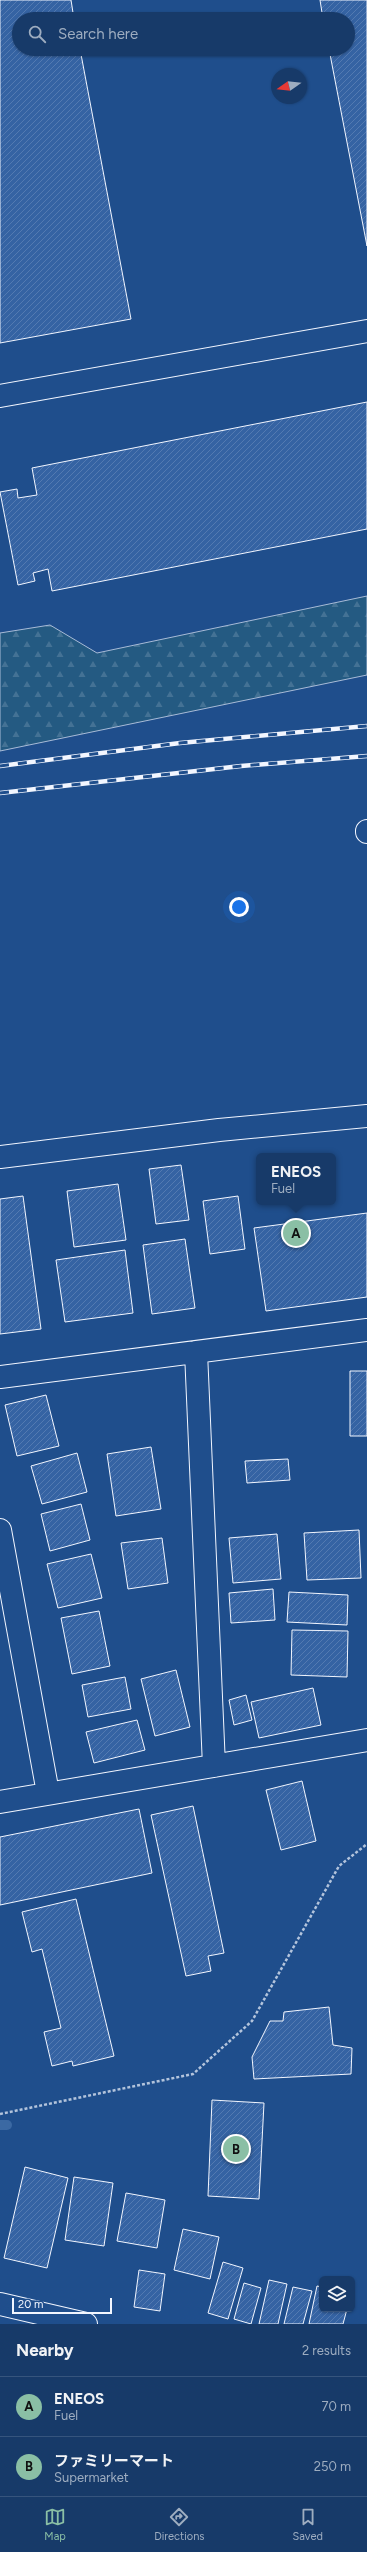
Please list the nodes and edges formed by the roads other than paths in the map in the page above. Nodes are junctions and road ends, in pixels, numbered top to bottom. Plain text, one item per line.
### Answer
1 (367, 332) edge
2 (0, 396) edge
3 (367, 1116) edge
4 (0, 1157) edge
5 (367, 1330) edge
6 (196, 1352) junction
7 (0, 1377) edge
8 (0, 1530) edge
9 (367, 1740) edge
10 (214, 1766) junction
11 (48, 1793) junction
12 (0, 1802) edge
13 (0, 2304) edge
14 (86, 2324) edge

1 - 2 street
3 - 4 street
5 - 6 street
6 - 7 street
6 - 10 street
8 - 11 street
9 - 10 street
10 - 11 street
11 - 12 street
13 - 14 street

